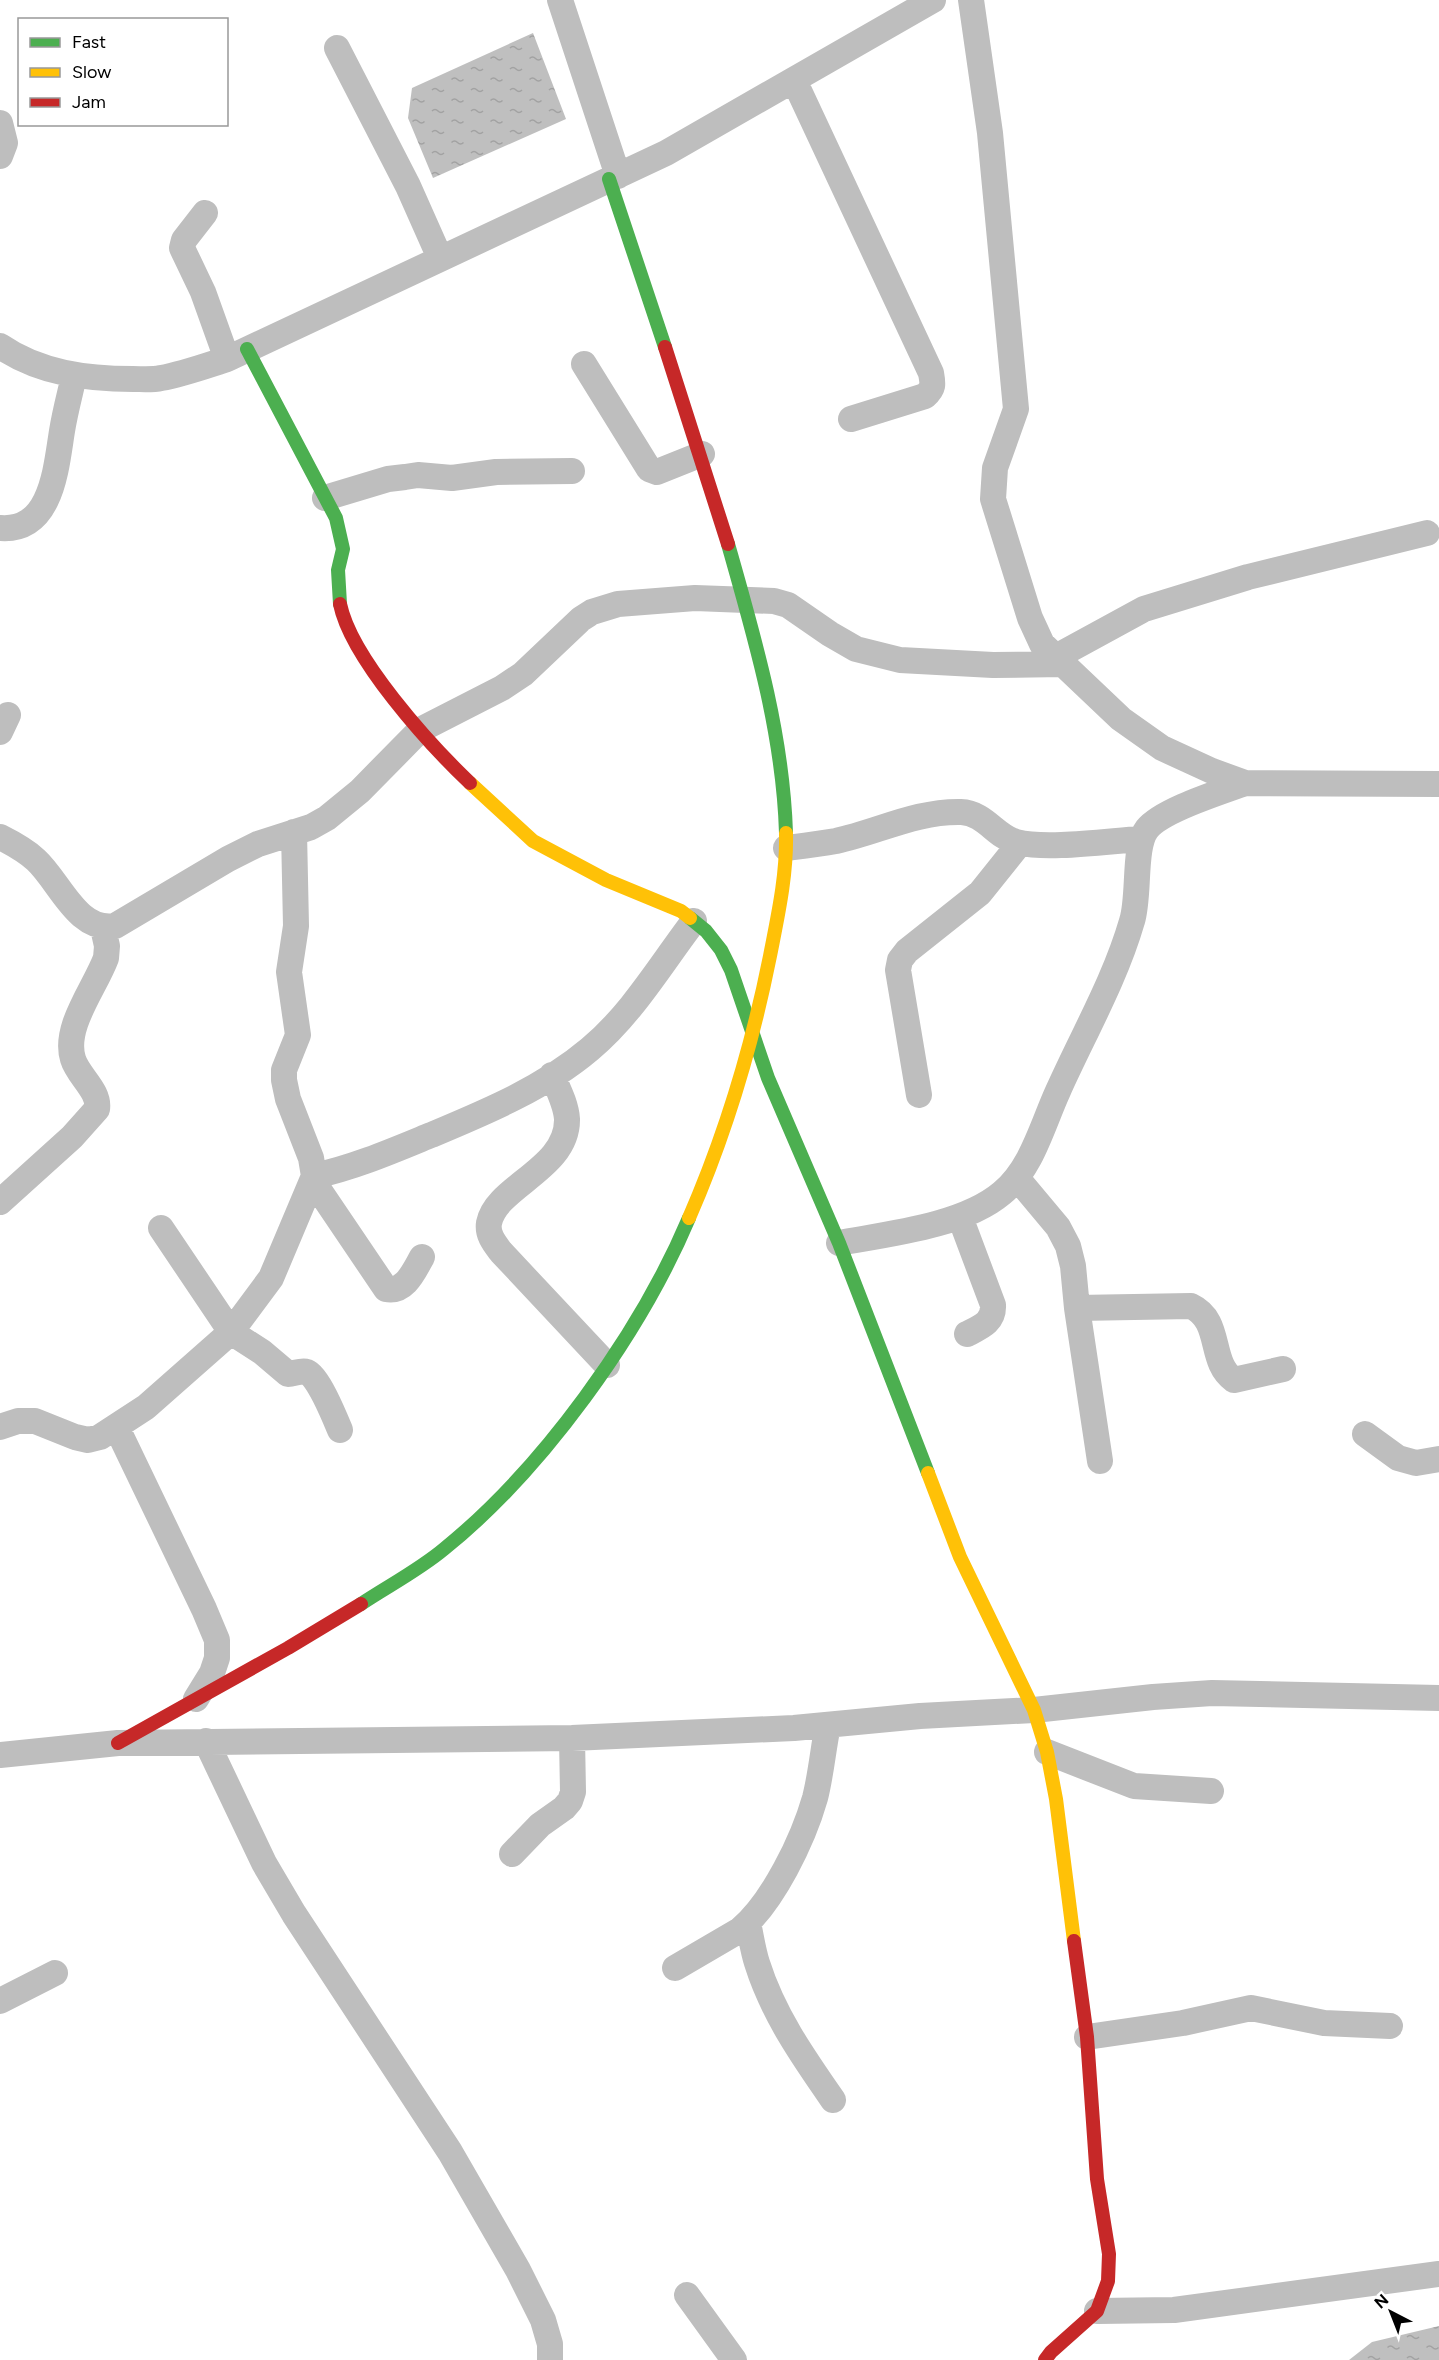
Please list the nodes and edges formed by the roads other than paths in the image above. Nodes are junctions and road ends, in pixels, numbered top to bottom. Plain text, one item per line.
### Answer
1 (560, 0) edge
2 (933, 0) edge
3 (971, 0) edge
4 (337, 48) dead end
5 (794, 80) junction
6 (0, 123) edge
7 (0, 156) edge
8 (614, 178) junction
9 (205, 213) dead end
10 (440, 258) junction
11 (0, 346) edge
12 (237, 354) junction
13 (584, 364) dead end
14 (74, 376) junction
15 (851, 419) dead end
16 (702, 454) junction
17 (572, 471) dead end
18 (325, 498) junction
19 (0, 528) edge
20 (1427, 533) dead end
21 (743, 601) junction
22 (1059, 660) junction
23 (420, 730) junction
24 (1245, 783) junction
25 (1439, 784) edge
26 (294, 832) junction
27 (0, 837) edge
28 (1140, 840) junction
29 (1020, 843) junction
30 (786, 848) junction
31 (693, 921) junction
32 (103, 928) junction
33 (753, 1034) junction
34 (552, 1075) junction
35 (919, 1095) dead end
36 (314, 1178) junction
37 (1017, 1178) junction
38 (0, 1202) edge
39 (960, 1217) junction
40 (160, 1228) dead end
41 (839, 1243) junction
42 (422, 1257) dead end
43 (1077, 1308) junction
44 (231, 1332) junction
45 (967, 1334) dead end
46 (607, 1365) junction
47 (1283, 1369) dead end
48 (1, 1423) edge
49 (117, 1428) junction
50 (340, 1430) dead end
51 (1365, 1434) dead end
52 (1439, 1459) edge
53 (1100, 1461) dead end
54 (1439, 1698) edge
55 (196, 1699) junction
56 (1034, 1710) junction
57 (828, 1725) junction
58 (572, 1738) junction
59 (206, 1741) junction
60 (118, 1743) junction
61 (1047, 1752) junction
62 (0, 1755) edge
63 (1211, 1791) dead end
64 (512, 1854) dead end
65 (748, 1923) junction
66 (675, 1968) dead end
67 (55, 1973) dead end
68 (0, 2001) edge
69 (1390, 2026) dead end
70 (1087, 2037) junction
71 (833, 2100) dead end
72 (1439, 2274) edge
73 (687, 2295) dead end
74 (1097, 2311) junction
75 (550, 2360) edge
76 (734, 2360) edge
77 (1045, 2360) edge

1 - 8 street
2 - 5 street
3 - 22 street
4 - 10 street
5 - 8 street
5 - 15 street
6 - 7 street
8 - 10 street
8 - 16 street
9 - 12 street
10 - 12 street
11 - 14 street
12 - 14 street
12 - 18 street
13 - 16 street
14 - 19 street
16 - 21 street
17 - 18 street
18 - 23 street
20 - 22 street
21 - 22 street
21 - 23 street
21 - 30 street
22 - 24 street
23 - 26 street
23 - 31 street
24 - 25 street
24 - 28 street
26 - 32 street
26 - 36 street
27 - 32 street
28 - 29 street
28 - 37 street
29 - 30 street
29 - 35 street
30 - 33 street
31 - 33 street
31 - 34 street
32 - 38 street
33 - 41 street
33 - 46 street
34 - 36 street
34 - 46 street
36 - 42 street
36 - 44 street
37 - 39 street
37 - 43 street
39 - 41 street
39 - 45 street
40 - 44 street
41 - 56 street
43 - 47 street
43 - 53 street
44 - 49 street
44 - 50 street
46 - 55 street
48 - 49 street
49 - 55 street
51 - 52 street
54 - 56 street
55 - 60 street
56 - 57 street
56 - 61 street
57 - 58 street
57 - 65 street
58 - 59 street
58 - 64 street
59 - 60 street
59 - 75 street
60 - 62 street
61 - 63 street
61 - 70 street
65 - 66 street
65 - 71 street
67 - 68 street
69 - 70 street
70 - 74 street
72 - 74 street
73 - 76 street
74 - 77 street

